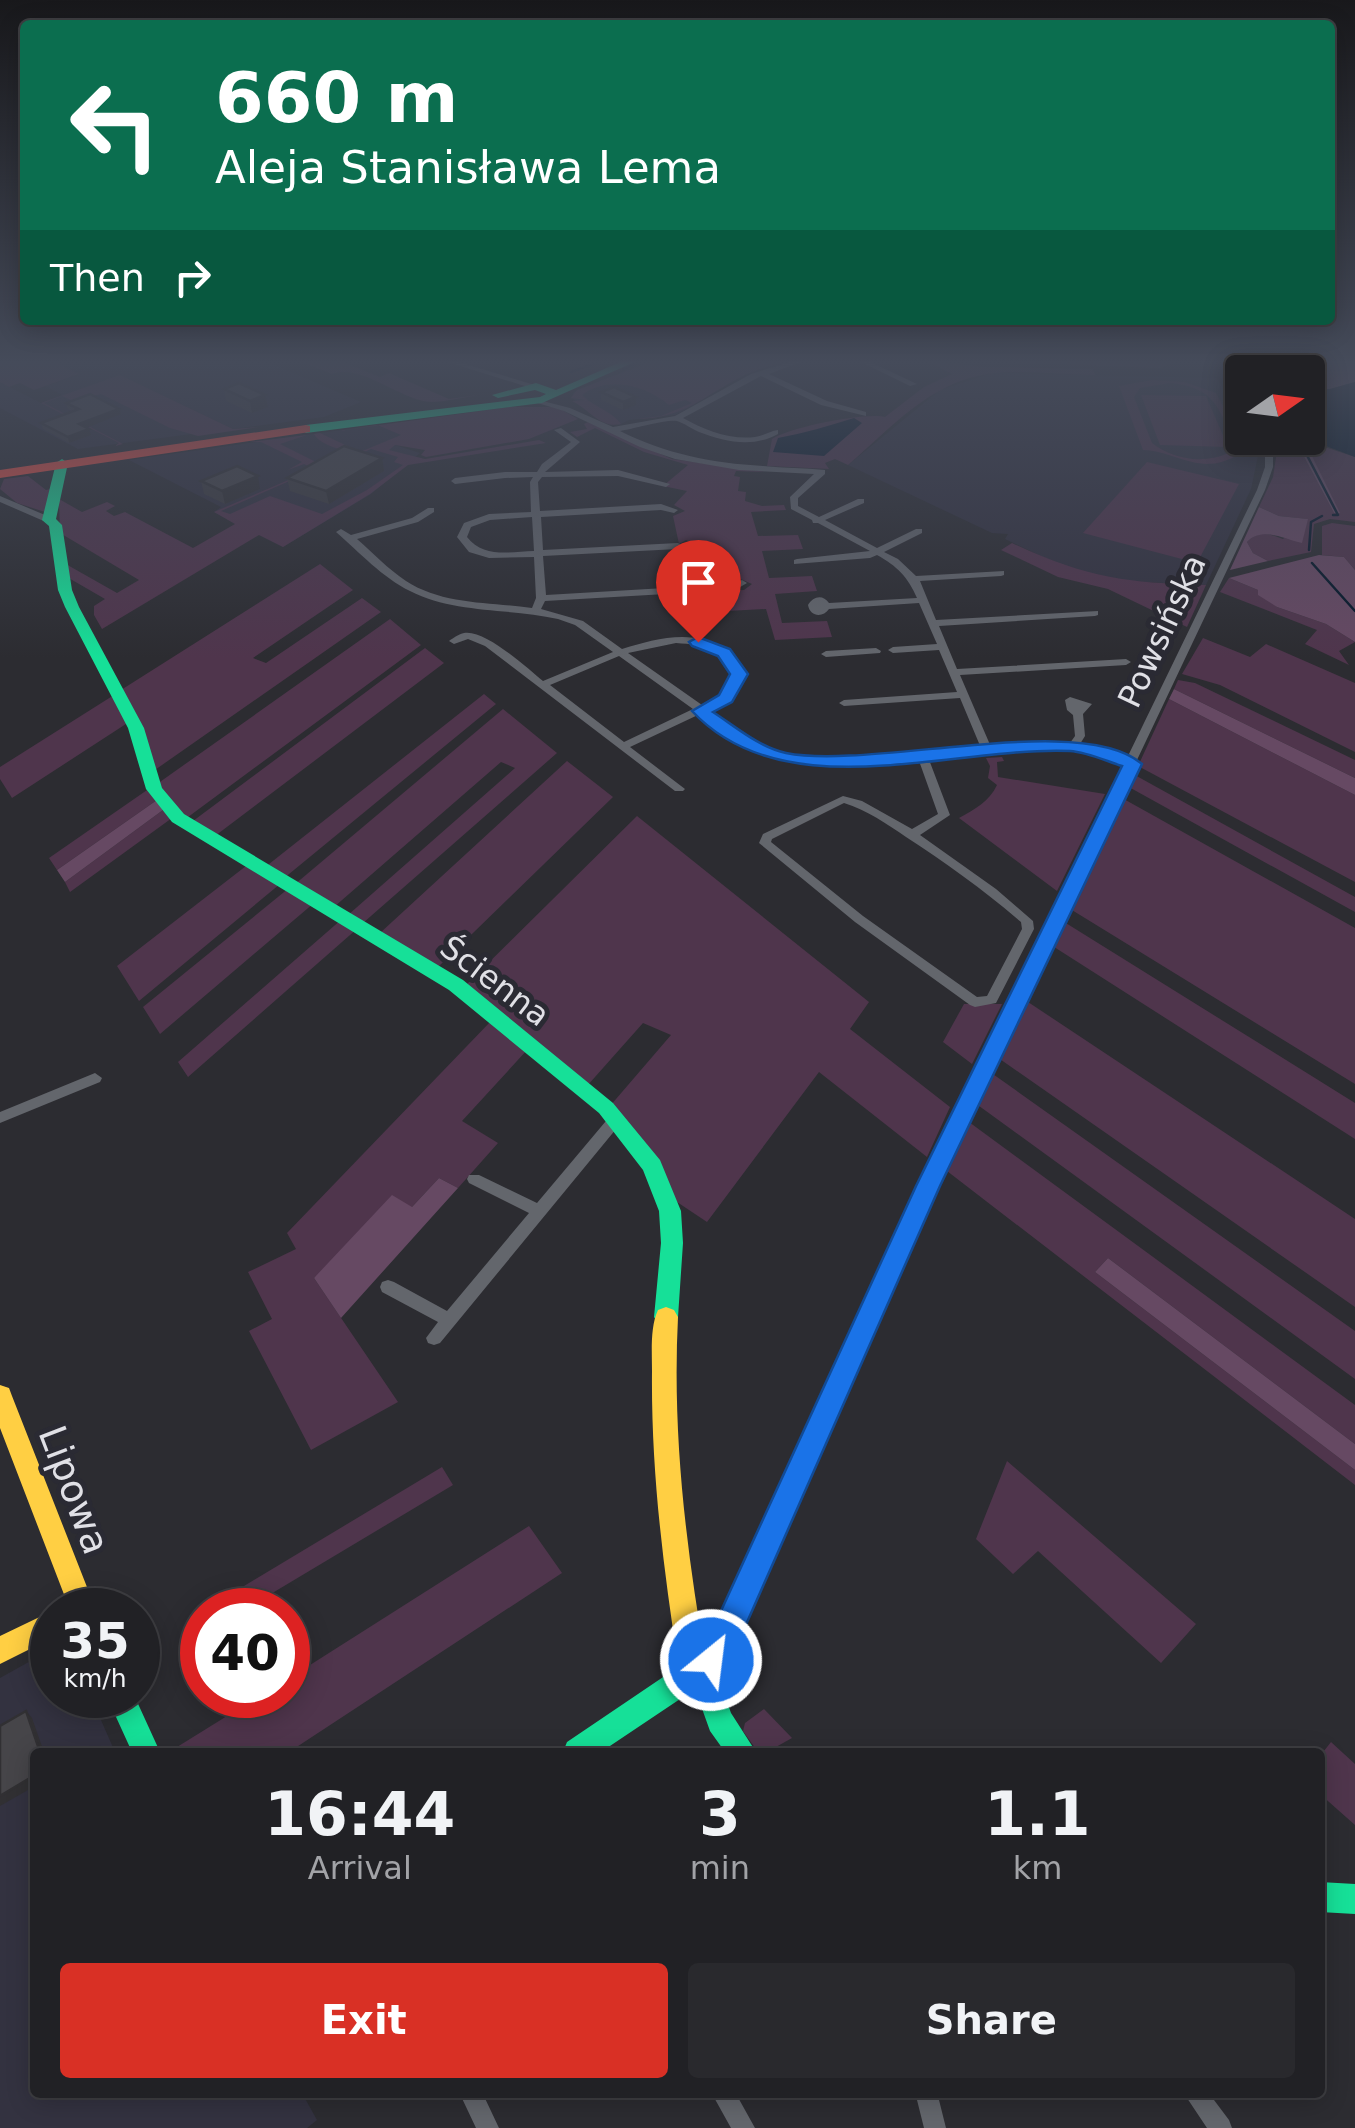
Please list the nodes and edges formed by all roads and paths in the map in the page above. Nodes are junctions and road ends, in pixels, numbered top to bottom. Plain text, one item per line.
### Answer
1 (35, 459) edge
2 (89, 459) edge
3 (557, 459) edge
4 (689, 459) edge
5 (1270, 459) edge
6 (62, 463) junction
7 (0, 464) edge
8 (0, 474) edge
9 (537, 475) junction
10 (455, 481) dead end
11 (666, 484) dead end
12 (0, 500) edge
13 (861, 500) dead end
14 (432, 510) dead end
15 (674, 510) dead end
16 (534, 514) junction
17 (804, 515) junction
18 (49, 520) junction
19 (792, 520) dead end
20 (816, 521) junction
21 (919, 531) dead end
22 (678, 546) dead end
23 (876, 552) junction
24 (538, 554) junction
25 (798, 562) dead end
26 (1001, 574) dead end
27 (914, 578) junction
28 (742, 583) dead end
29 (541, 598) junction
30 (924, 600) junction
31 (827, 606) dead end
32 (535, 611) junction
33 (1095, 613) dead end
34 (934, 623) junction
35 (454, 642) dead end
36 (944, 647) junction
37 (893, 650) joint
38 (876, 651) joint
39 (620, 652) junction
40 (826, 654) dead end
41 (1126, 662) dead end
42 (954, 672) junction
43 (542, 685) junction
44 (963, 695) junction
45 (844, 703) dead end
46 (701, 711) junction
47 (1078, 714) dead end
48 (622, 746) junction
49 (1074, 746) junction
50 (987, 750) junction
51 (922, 754) junction
52 (1132, 764) junction
53 (679, 789) dead end
54 (910, 835) junction
55 (94, 1078) dead end
56 (0, 1118) edge
57 (616, 1119) junction
58 (474, 1179) dead end
59 (539, 1211) junction
60 (388, 1287) dead end
61 (448, 1320) junction
62 (434, 1338) dead end
63 (0, 1396) edge
64 (73, 1588) edge
65 (30, 1635) edge
66 (0, 1650) edge
67 (698, 1667) junction
68 (130, 1718) edge
69 (144, 1748) edge
70 (582, 1748) edge
71 (739, 1748) edge
72 (1325, 1897) edge
73 (1355, 1900) edge
74 (473, 2098) edge
75 (726, 2098) edge
76 (928, 2098) edge
77 (1198, 2098) edge
78 (488, 2128) edge
79 (744, 2128) edge
80 (935, 2128) edge
81 (1221, 2128) edge

1 - 7 street
2 - 6 street
3 - 9 street
4 - 17 street
5 - 52 street, Powsińska
6 - 8 street
6 - 18 street, Ścienna
9 - 10 street
9 - 11 street
9 - 16 street
12 - 18 street
13 - 20 street
14 - 32 street
15 - 16 street
16 - 24 street
16 - 24 street
17 - 19 street
17 - 20 street
18 - 57 street, Ścienna
20 - 23 street
21 - 23 street
22 - 24 street
23 - 25 street
23 - 27 street
24 - 29 street
26 - 27 street
27 - 30 street
28 - 29 street
29 - 32 street
30 - 31 street
30 - 34 street
32 - 39 street
33 - 34 street
34 - 36 street
35 - 43 street
36 - 37 street
36 - 42 street
37 - 38 street
38 - 40 street
39 - 43 street
39 - 46 street
39 - 46 street
41 - 42 street
42 - 44 street
43 - 48 street
44 - 45 street
44 - 50 street
46 - 48 street
46 - 51 street
47 - 49 street
48 - 53 street
49 - 50 street
49 - 52 street
50 - 51 street
51 - 54 street
52 - 67 street, Powsińska
54 - 54 street
55 - 56 street
57 - 59 street
57 - 67 street, Ścienna
58 - 59 street
59 - 61 street
60 - 61 street
61 - 62 street
63 - 64 street, Lipowa
65 - 66 street
67 - 70 street
67 - 71 street
68 - 69 street
72 - 73 street
74 - 78 street
75 - 79 street
76 - 80 street
77 - 81 street

